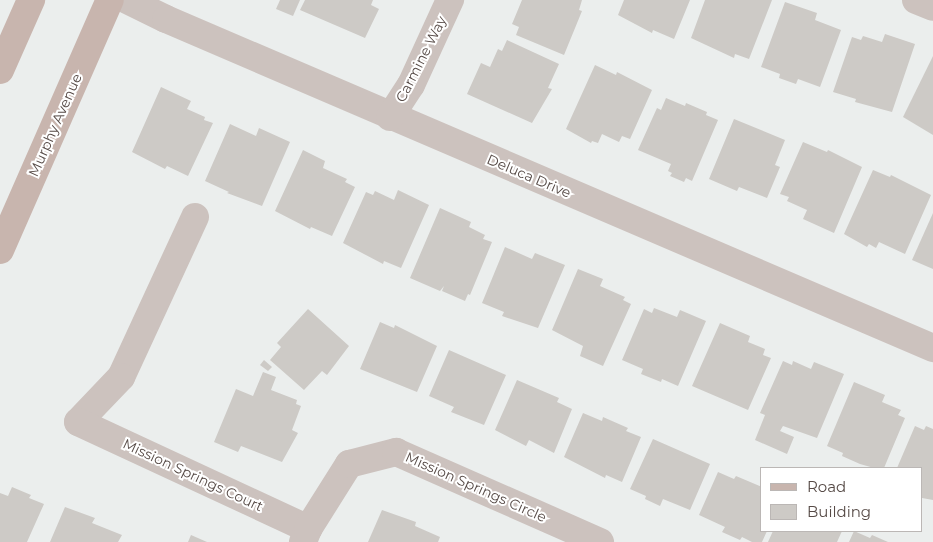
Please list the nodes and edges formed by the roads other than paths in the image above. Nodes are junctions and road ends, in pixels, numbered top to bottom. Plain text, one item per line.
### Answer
1 (31, 0) edge
2 (110, 0) edge
3 (127, 0) edge
4 (450, 0) edge
5 (916, 0) edge
6 (933, 7) edge
7 (6, 40) edge
8 (0, 70) edge
9 (390, 116) junction
10 (195, 217) dead end
11 (0, 250) edge
12 (933, 348) edge
13 (305, 535) edge
14 (600, 542) edge

1 - 7 main road
2 - 11 main road, Murphy Avenue
3 - 9 street, Deluca Drive
4 - 9 street, Carmine Way
5 - 6 street
7 - 8 main road
9 - 12 street, Deluca Drive
10 - 13 street, Mission Springs Court
13 - 14 street, Mission Springs Circle

